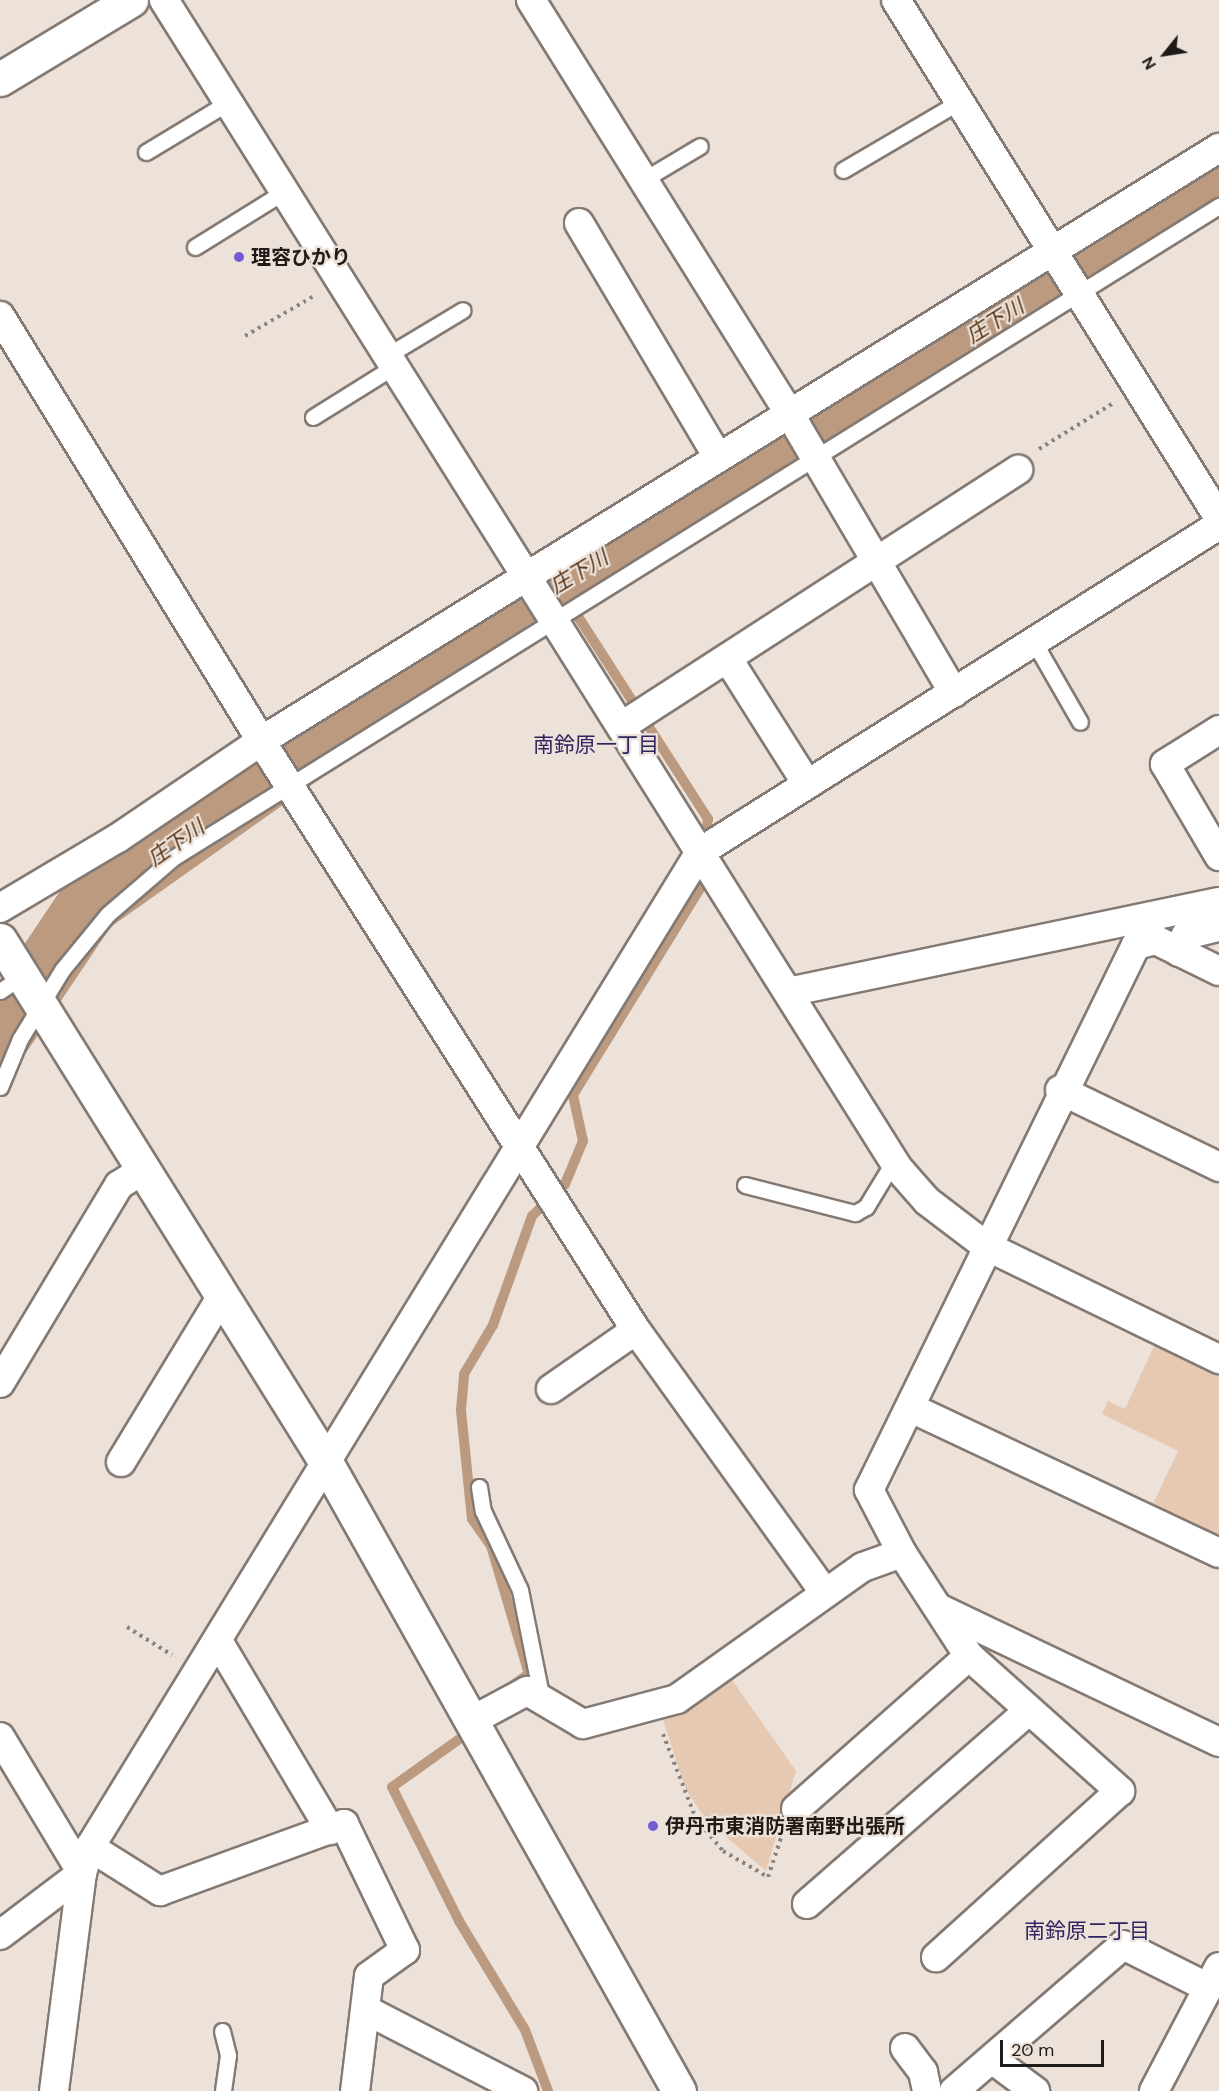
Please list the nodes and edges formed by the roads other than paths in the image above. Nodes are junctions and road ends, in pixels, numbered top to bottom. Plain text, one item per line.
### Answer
1 (131, 0) edge
2 (164, 0) edge
3 (531, 0) edge
4 (896, 0) edge
5 (0, 79) edge
6 (229, 102) junction
7 (959, 102) junction
8 (700, 146) dead end
9 (1219, 148) edge
10 (146, 152) dead end
11 (843, 170) dead end
12 (644, 180) junction
13 (285, 191) junction
14 (1219, 206) edge
15 (579, 223) dead end
16 (195, 247) dead end
17 (1055, 256) junction
18 (1076, 290) junction
19 (463, 310) dead end
20 (0, 316) edge
21 (392, 360) junction
22 (313, 417) dead end
23 (792, 418) junction
24 (814, 455) junction
25 (718, 457) junction
26 (1018, 470) road end
27 (1219, 518) edge
28 (1219, 525) edge
29 (878, 564) junction
30 (531, 582) junction
31 (554, 618) junction
32 (1034, 642) junction
33 (728, 659) junction
34 (954, 693) junction
35 (1080, 722) dead end
36 (622, 726) junction
37 (1219, 730) edge
38 (261, 741) junction
39 (807, 784) junction
40 (289, 785) junction
41 (700, 852) junction
42 (1219, 856) edge
43 (1219, 902) edge
44 (0, 908) edge
45 (1219, 927) edge
46 (0, 940) edge
47 (1179, 952) junction
48 (1219, 971) edge
49 (25, 990) edge
50 (788, 992) junction
51 (0, 1087) edge
52 (1060, 1090) junction
53 (518, 1146) junction
54 (894, 1161) junction
55 (1219, 1167) edge
56 (143, 1170) junction
57 (745, 1185) dead end
58 (986, 1246) junction
59 (222, 1296) junction
60 (636, 1330) junction
61 (1219, 1359) edge
62 (0, 1383) edge
63 (551, 1389) dead end
64 (910, 1408) junction
65 (121, 1450) dead end
66 (327, 1464) junction
67 (479, 1486) dead end
68 (902, 1553) junction
69 (1219, 1553) edge
70 (825, 1593) junction
71 (936, 1607) junction
72 (218, 1641) junction
73 (969, 1656) junction
74 (542, 1700) junction
75 (1026, 1713) junction
76 (471, 1721) junction
77 (0, 1737) edge
78 (1219, 1742) edge
79 (796, 1809) road end
80 (330, 1830) junction
81 (86, 1860) junction
82 (807, 1904) dead end
83 (0, 1935) edge
84 (936, 1957) dead end
85 (1214, 1977) edge
86 (366, 2010) junction
87 (222, 2031) dead end
88 (905, 2048) dead end
89 (992, 2059) junction
90 (54, 2091) edge
91 (223, 2091) edge
92 (355, 2091) edge
93 (522, 2091) edge
94 (679, 2091) edge
95 (927, 2091) edge
96 (954, 2091) edge
97 (1035, 2091) edge
98 (1154, 2091) edge

1 - 5 street
2 - 6 street
3 - 12 street
4 - 7 street
6 - 10 lane
6 - 13 street
7 - 11 lane
7 - 17 street
8 - 12 lane
9 - 17 street
12 - 23 street
13 - 16 lane
13 - 21 street
14 - 18 lane
15 - 25 street
17 - 18 street
17 - 23 street
18 - 24 lane
18 - 27 street
19 - 21 lane
20 - 38 street
21 - 22 lane
21 - 30 street
23 - 24 street
23 - 25 street
24 - 29 street
24 - 31 lane
25 - 30 street
26 - 29 street
28 - 32 street
29 - 33 street
29 - 34 street
30 - 31 street
30 - 38 street
31 - 36 street
31 - 40 lane
32 - 34 street
32 - 35 lane
33 - 36 street
33 - 39 street
34 - 39 street
36 - 41 street
37 - 42 street
38 - 40 street
38 - 44 street
39 - 41 street
40 - 49 lane
40 - 53 street
41 - 50 street
41 - 53 street
43 - 50 street
45 - 47 street
46 - 49 street
47 - 48 street
47 - 52 street
49 - 51 lane
49 - 56 street
50 - 54 street
52 - 55 street
52 - 58 street
53 - 60 street
53 - 66 street
54 - 57 lane
54 - 58 street
56 - 59 street
56 - 62 street
58 - 61 street
58 - 64 street
59 - 65 street
59 - 66 street
60 - 63 street
60 - 70 street
64 - 68 street
64 - 69 street
66 - 72 street
66 - 76 street
67 - 74 lane
68 - 70 street
68 - 71 street
70 - 74 street
71 - 73 street
71 - 78 street
72 - 80 street
72 - 81 street
73 - 75 street
73 - 79 street
74 - 76 street
75 - 82 street
75 - 84 street
76 - 94 street
77 - 81 street
80 - 81 street
80 - 86 street
81 - 83 street
81 - 90 street
85 - 89 street
85 - 98 street
86 - 92 street
86 - 93 street
87 - 91 lane
88 - 95 street
89 - 96 street
89 - 97 street

